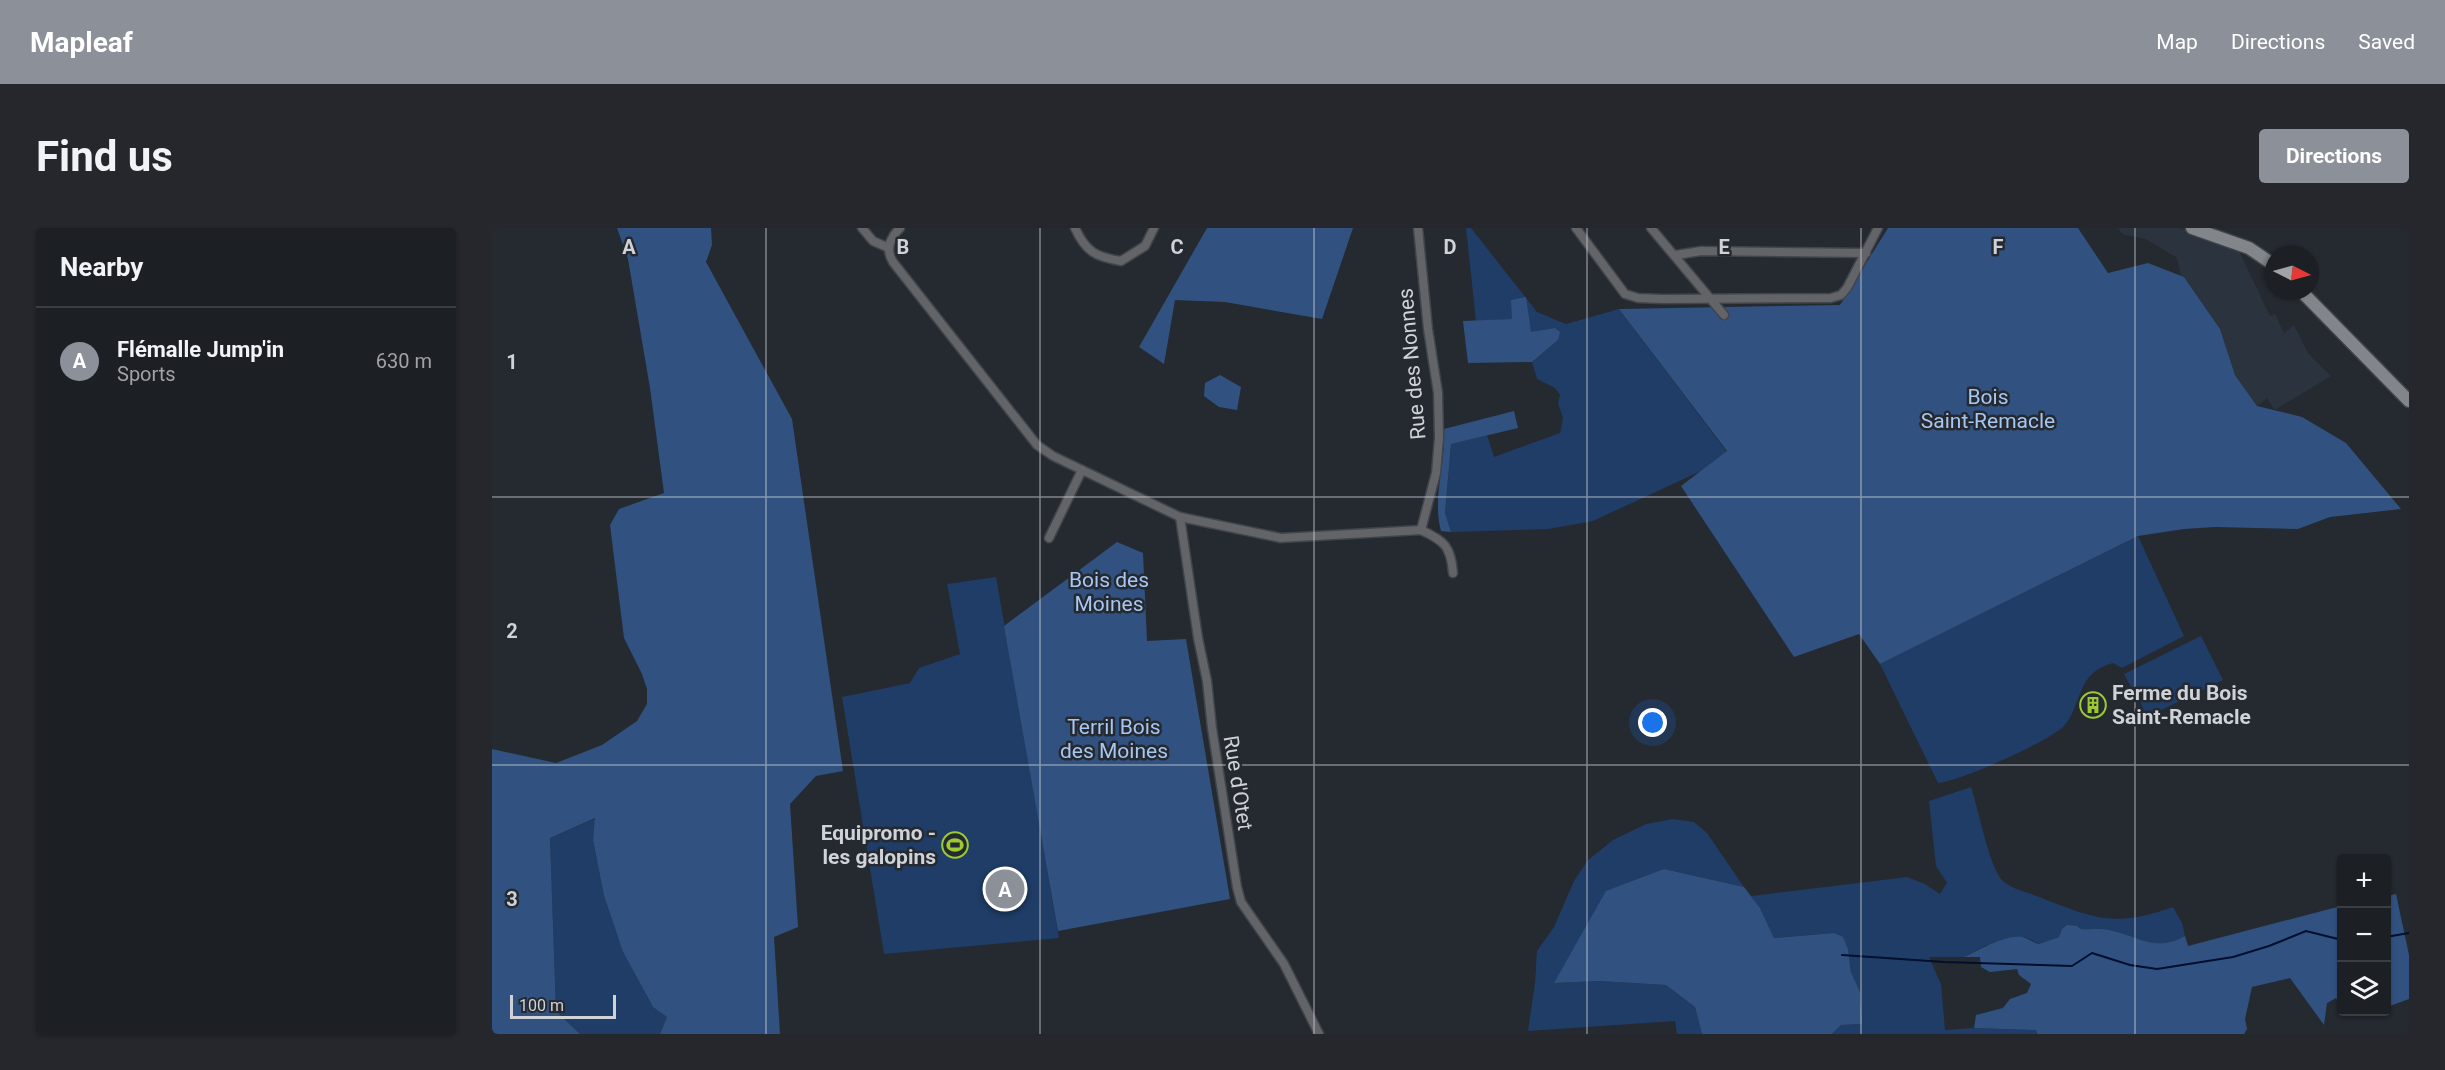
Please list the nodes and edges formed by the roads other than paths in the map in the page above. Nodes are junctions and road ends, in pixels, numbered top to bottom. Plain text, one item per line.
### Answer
1 (862, 228) edge
2 (900, 228) edge
3 (1075, 228) edge
4 (1154, 228) edge
5 (1418, 228) edge
6 (1576, 228) edge
7 (1878, 228) edge
8 (2192, 228) edge
9 (1656, 230) edge
10 (889, 248) junction
11 (1866, 253) junction
12 (1676, 255) junction
13 (2265, 259) edge
14 (1711, 297) junction
15 (2310, 300) edge
16 (1724, 315) dead end
17 (2409, 401) edge
18 (1082, 470) junction
19 (1180, 517) junction
20 (1421, 530) junction
21 (1049, 538) dead end
22 (1453, 573) dead end
23 (1319, 1034) edge

1 - 10 street
2 - 10 street
3 - 4 street
5 - 20 street, Rue des Nonnes
6 - 14 street
7 - 11 street
8 - 13 street
9 - 12 street
10 - 18 street
11 - 12 street
11 - 14 street
12 - 14 street
14 - 16 street
15 - 17 street
18 - 19 street
18 - 21 street
19 - 20 street
19 - 23 street, Rue d'Otet
20 - 22 street

